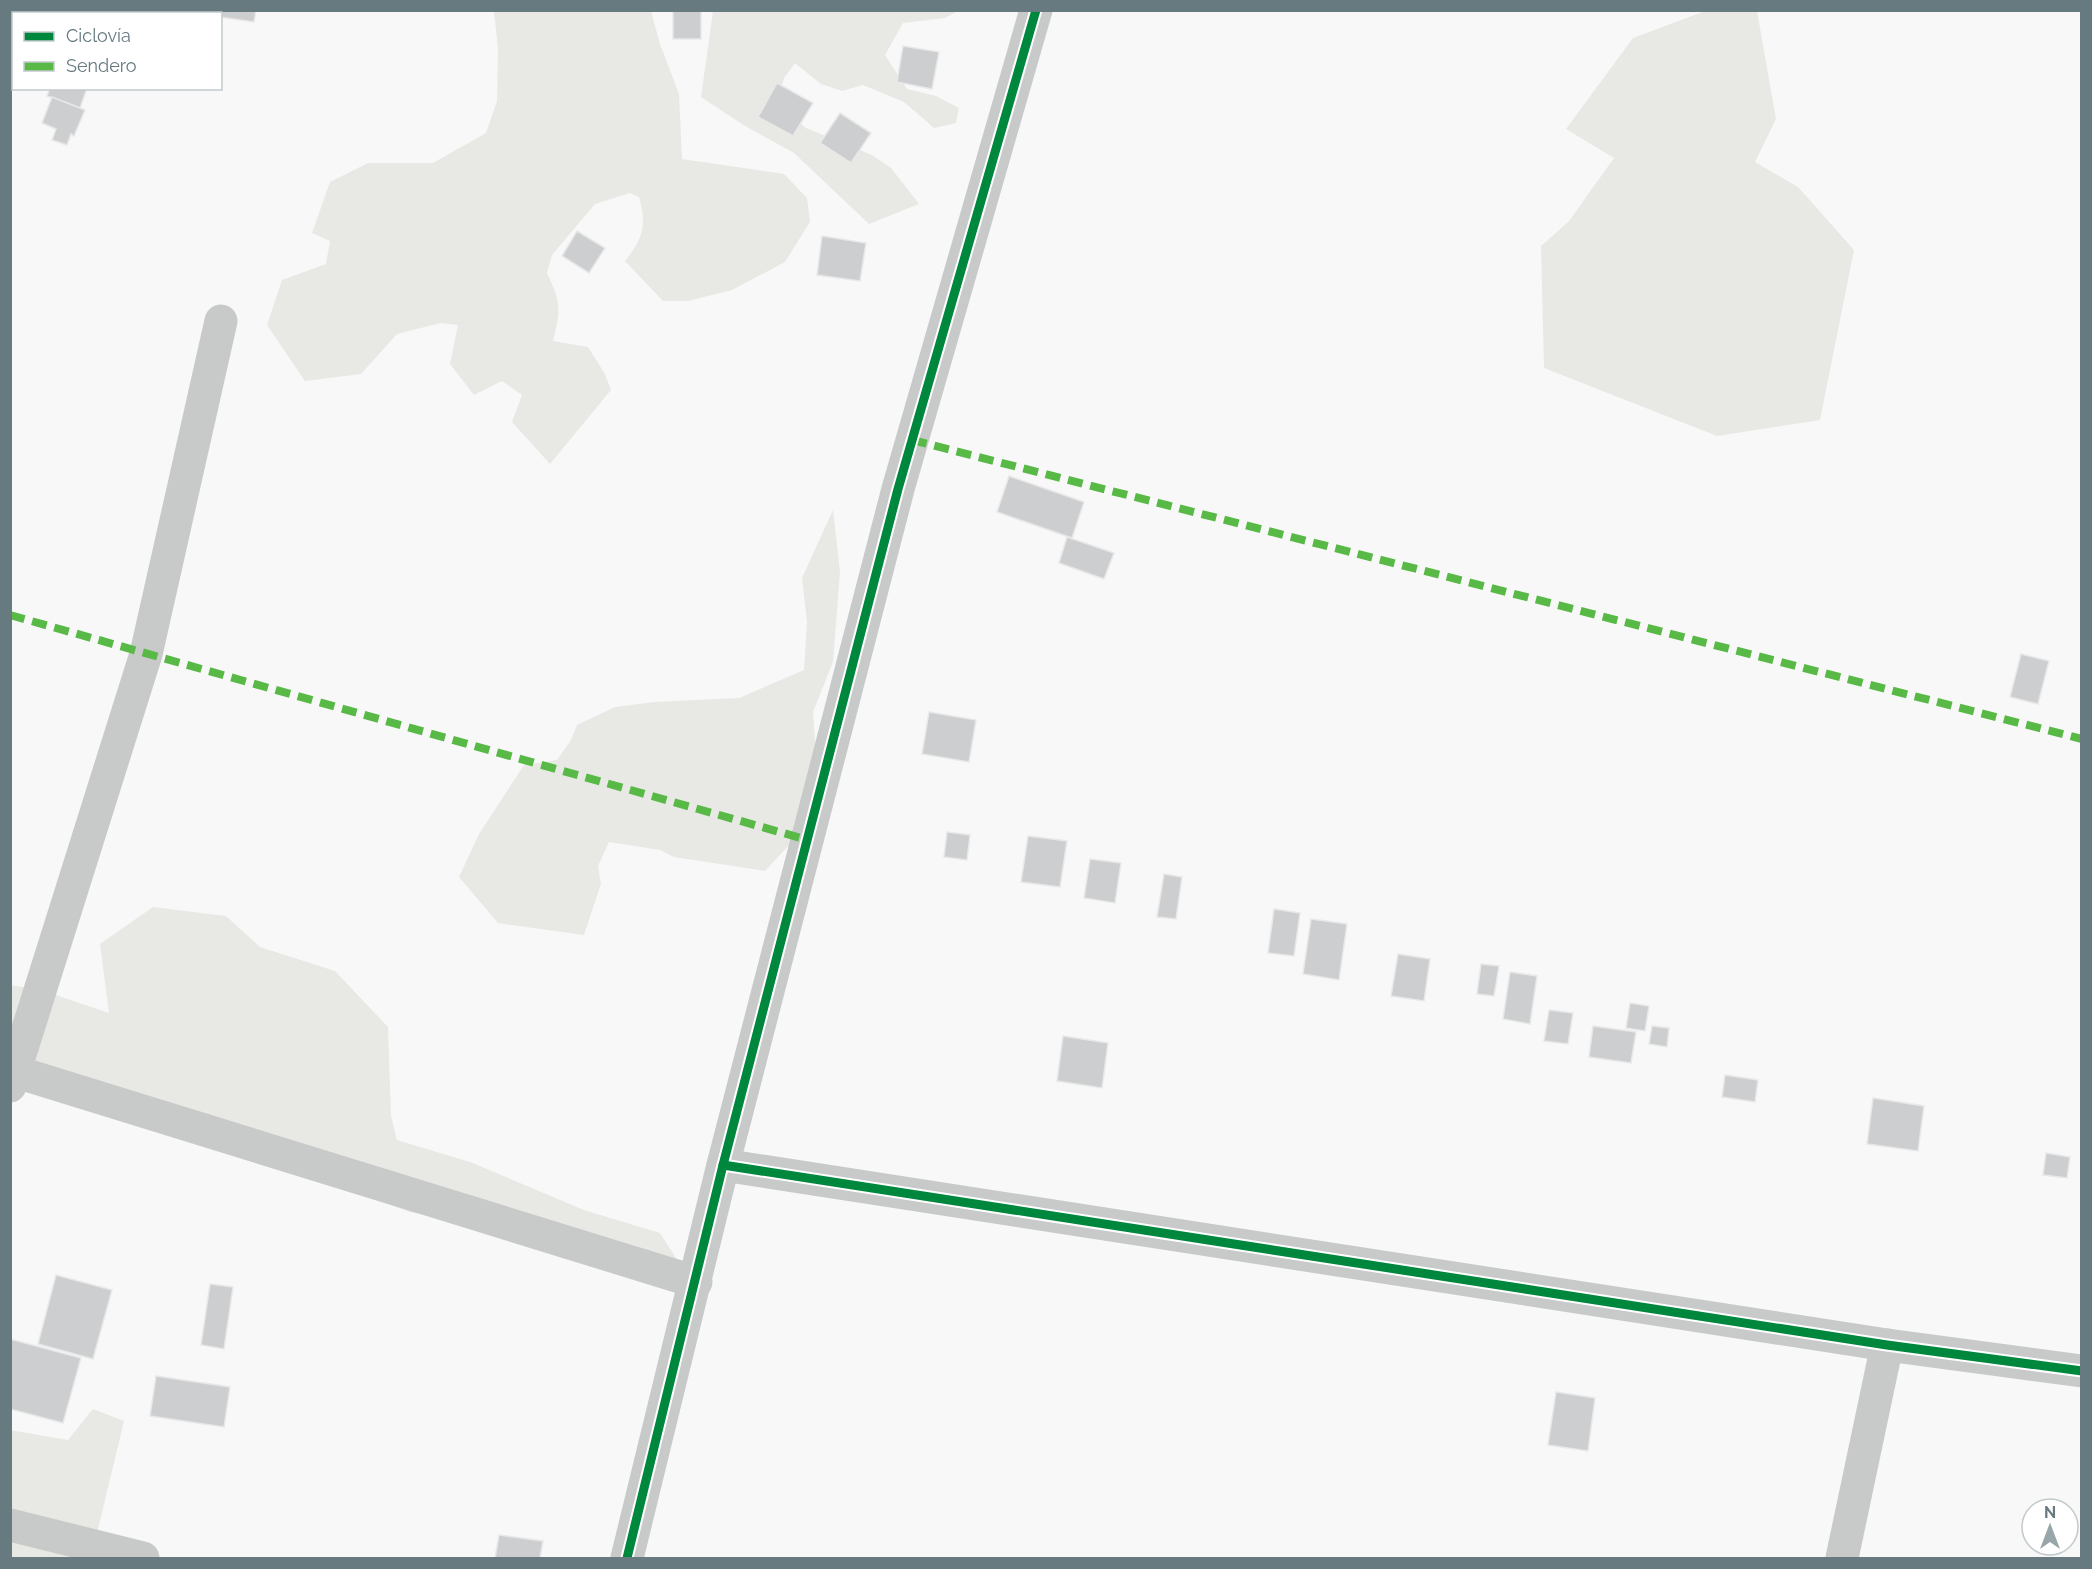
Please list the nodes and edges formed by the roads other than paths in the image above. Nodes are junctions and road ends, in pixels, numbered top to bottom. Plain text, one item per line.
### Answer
1 (1036, 10) edge
2 (221, 321) dead end
3 (12, 1076) edge
4 (723, 1166) junction
5 (696, 1282) junction
6 (1887, 1345) junction
7 (2082, 1371) edge
8 (10, 1525) edge
9 (143, 1558) edge
10 (627, 1558) edge
11 (1842, 1558) edge

1 - 4 street
2 - 3 street
3 - 5 street
4 - 5 street
4 - 6 street
5 - 10 street
6 - 7 street
6 - 11 street
8 - 9 street

